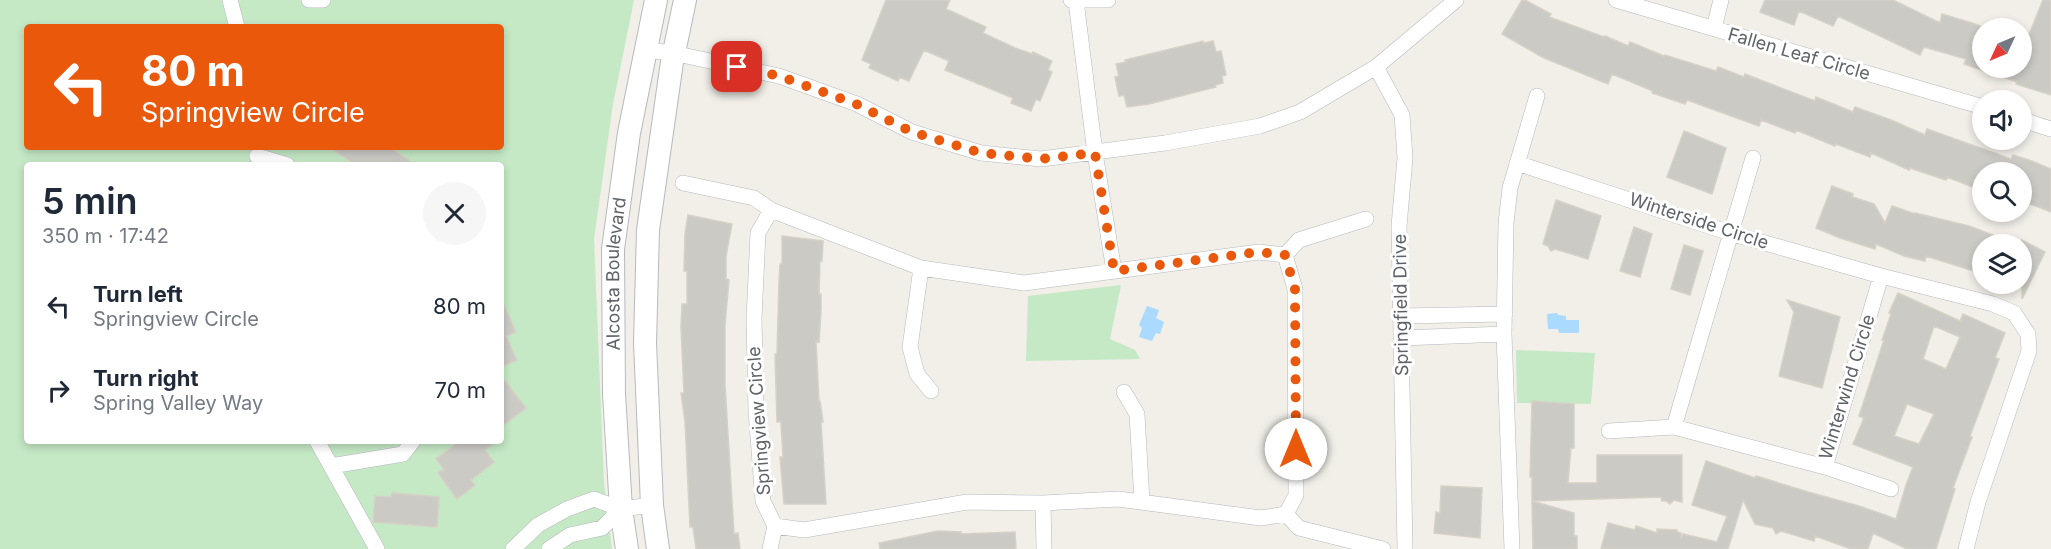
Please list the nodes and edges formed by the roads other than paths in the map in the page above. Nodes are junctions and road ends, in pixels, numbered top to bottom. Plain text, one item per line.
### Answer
1 (230, 0) edge
2 (309, 0) edge
3 (323, 0) edge
4 (656, 0) edge
5 (685, 0) edge
6 (1108, 0) edge
7 (1456, 0) edge
8 (1616, 0) edge
9 (1721, 0) edge
10 (1074, 1) edge
11 (236, 24) edge
12 (1714, 28) junction
13 (646, 50) junction
14 (673, 53) junction
15 (1376, 67) junction
16 (1537, 96) dead end
17 (1972, 104) edge
18 (2032, 123) edge
19 (2051, 129) edge
20 (1095, 153) junction
21 (257, 156) edge
22 (1753, 158) dead end
23 (277, 162) edge
24 (1517, 163) junction
25 (684, 183) dead end
26 (771, 210) junction
27 (1366, 219) dead end
28 (1730, 233) junction
29 (1285, 255) junction
30 (921, 268) junction
31 (1114, 271) junction
32 (1881, 276) junction
33 (1504, 314) junction
34 (1401, 316) junction
35 (1504, 334) junction
36 (1402, 338) junction
37 (931, 391) dead end
38 (1124, 392) dead end
39 (1674, 427) junction
40 (1609, 430) dead end
41 (319, 444) edge
42 (410, 444) edge
43 (331, 466) junction
44 (1825, 467) junction
45 (1891, 489) dead end
46 (1142, 502) junction
47 (1043, 503) junction
48 (652, 505) junction
49 (621, 509) junction
50 (1286, 514) junction
51 (775, 526) junction
52 (377, 549) edge
53 (513, 549) edge
54 (549, 549) edge
55 (627, 549) edge
56 (658, 549) edge
57 (770, 549) edge
58 (1044, 549) edge
59 (1383, 549) edge
60 (1405, 549) edge
61 (1512, 549) edge
62 (1966, 549) edge

1 - 11 street
2 - 3 street
4 - 13 main road, Alcosta Boulevard
5 - 14 main road, Alcosta Boulevard
6 - 10 street
7 - 15 street
8 - 12 street, Fallen Leaf Circle
9 - 12 street
10 - 20 street
12 - 17 street, Fallen Leaf Circle
13 - 14 street
13 - 49 main road, Alcosta Boulevard
14 - 20 street
14 - 48 main road, Alcosta Boulevard
15 - 20 street
15 - 34 street, Springfield Drive
16 - 24 street
18 - 19 street
20 - 31 street
21 - 23 street
22 - 28 street
24 - 28 street, Winterside Circle
24 - 33 street
25 - 26 street
26 - 30 street
26 - 51 street, Springview Circle
27 - 29 street
28 - 32 street, Winterside Circle
28 - 39 street
29 - 31 street
29 - 50 street
30 - 31 street
30 - 37 street
32 - 44 street, Winterwind Circle
32 - 62 street, Winterside Circle
33 - 34 street
33 - 35 street
34 - 36 street, Springfield Drive
35 - 36 street
35 - 61 street
36 - 60 street, Springfield Drive
38 - 46 street
39 - 40 street, Winterwind Circle
39 - 44 street, Winterwind Circle
41 - 43 street
42 - 43 street
43 - 52 street
44 - 45 street
46 - 47 street
46 - 50 street
47 - 51 street
47 - 58 street
48 - 49 street
48 - 56 main road, Alcosta Boulevard
49 - 53 street
49 - 54 street
49 - 55 main road, Alcosta Boulevard
50 - 59 street
51 - 57 street

